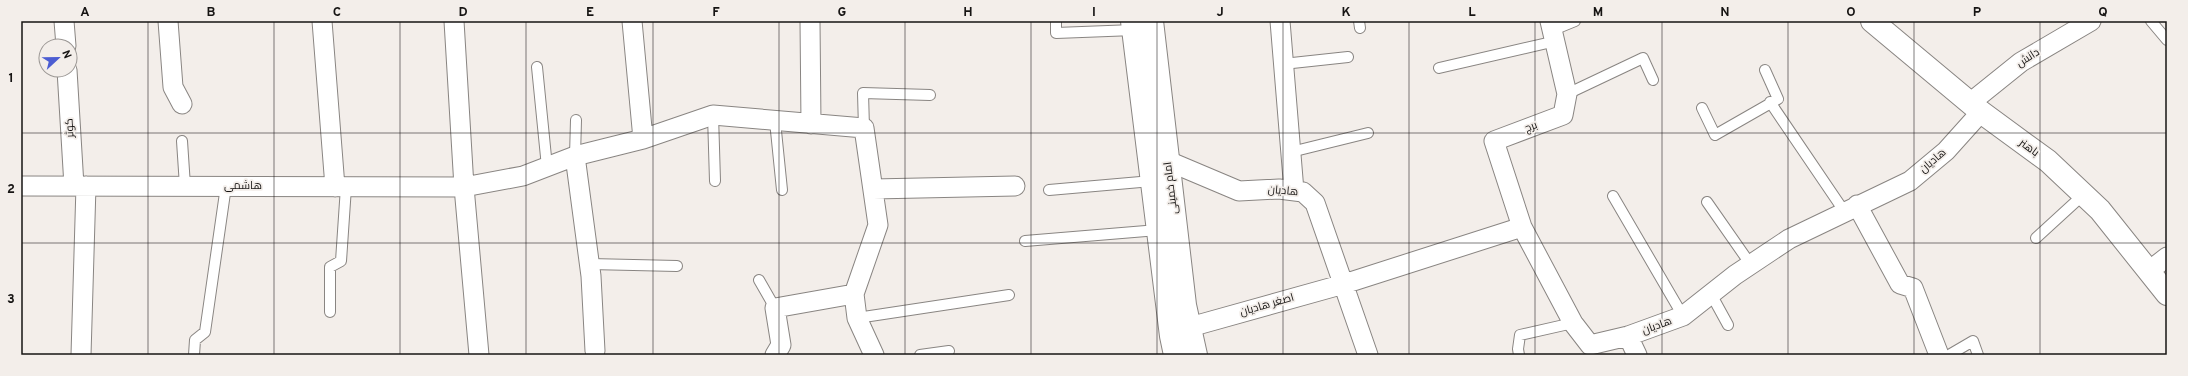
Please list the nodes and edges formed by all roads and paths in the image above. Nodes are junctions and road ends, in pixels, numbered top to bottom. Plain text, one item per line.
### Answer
1 (64, 21) edge
2 (168, 21) edge
3 (322, 21) edge
4 (454, 21) edge
5 (632, 21) edge
6 (810, 21) edge
7 (1056, 21) edge
8 (1280, 21) edge
9 (1283, 21) edge
10 (1575, 21) edge
11 (1872, 21) edge
12 (2090, 21) edge
13 (2151, 21) edge
14 (1139, 24) edge
15 (1553, 30) edge
16 (65, 38) edge
17 (2167, 40) edge
18 (1348, 57) dead end
19 (1284, 64) junction
20 (537, 67) dead end
21 (1439, 68) dead end
22 (1765, 70) dead end
23 (68, 78) edge
24 (1653, 80) dead end
25 (1567, 94) junction
26 (930, 95) dead end
27 (1770, 102) junction
28 (182, 104) dead end
29 (1702, 108) dead end
30 (1976, 108) junction
31 (713, 115) junction
32 (576, 120) dead end
33 (775, 120) junction
34 (811, 124) junction
35 (864, 128) junction
36 (1368, 133) dead end
37 (643, 139) junction
38 (182, 141) dead end
39 (1291, 152) junction
40 (575, 156) junction
41 (547, 167) junction
42 (1156, 167) junction
43 (715, 181) dead end
44 (21, 186) edge
45 (80, 186) junction
46 (185, 186) junction
47 (226, 186) junction
48 (1015, 186) dead end
49 (341, 187) junction
50 (464, 187) junction
51 (872, 189) junction
52 (782, 190) dead end
53 (1048, 190) dead end
54 (1294, 191) junction
55 (2083, 195) junction
56 (1613, 196) dead end
57 (1708, 202) dead end
58 (1851, 208) junction
59 (1522, 227) junction
60 (1158, 230) junction
61 (2036, 238) dead end
62 (1025, 241) dead end
63 (2167, 257) edge
64 (590, 264) junction
65 (1751, 265) junction
66 (677, 266) dead end
67 (2149, 271) junction
68 (759, 280) dead end
69 (1344, 284) junction
70 (854, 294) junction
71 (1711, 294) junction
72 (2167, 294) edge
73 (1009, 295) dead end
74 (775, 308) junction
75 (330, 312) dead end
76 (1683, 316) junction
77 (857, 318) junction
78 (1573, 323) junction
79 (1728, 325) dead end
80 (1190, 327) junction
81 (1628, 336) junction
82 (1590, 350) edge
83 (595, 351) dead end
84 (949, 351) dead end
85 (81, 355) edge
86 (194, 355) edge
87 (480, 355) edge
88 (775, 355) edge
89 (874, 355) edge
90 (920, 355) edge
91 (1175, 355) edge
92 (1196, 355) edge
93 (1368, 355) edge
94 (1519, 355) edge
95 (1637, 355) edge
96 (1939, 355) edge
97 (1949, 355) edge
98 (1978, 355) edge

1 - 16 street
2 - 28 street
3 - 49 street
4 - 50 street
5 - 37 street
6 - 34 street
7 - 14 lane
8 - 9 lane
8 - 19 street
10 - 15 lane
11 - 30 main road, باهنر
12 - 30 street, دانش
13 - 17 lane
14 - 42 main road, امام خمینی
15 - 21 lane
15 - 25 street, برج
18 - 19 lane
19 - 39 street
20 - 41 lane
22 - 27 lane
23 - 45 street, کوثر
24 - 25 lane
25 - 59 street, برج
26 - 35 lane
27 - 29 lane
27 - 58 lane
30 - 55 main road, باهنر
30 - 58 street, هادیان
31 - 33 street
31 - 37 street, هاشمی
31 - 43 lane
32 - 40 lane
33 - 34 street
33 - 52 lane
34 - 35 street
35 - 51 street
36 - 39 lane
37 - 40 street, هاشمی
38 - 46 lane
39 - 54 street
40 - 41 street, هاشمی
40 - 64 street
41 - 50 street, هاشمی
42 - 53 lane
42 - 54 street, هادیان
42 - 60 main road, امام خمینی
42 - 80 main road, امام خمینی
44 - 45 street, هاشمی
45 - 46 street, هاشمی
45 - 85 street, کوثر
46 - 47 street, هاشمی
47 - 49 street, هاشمی
47 - 86 lane
48 - 51 street
49 - 50 street, هاشمی
49 - 75 lane
50 - 87 street
51 - 70 street
54 - 69 street, هادیان
55 - 61 lane
55 - 67 main road, باهنر
56 - 76 lane
57 - 65 lane
58 - 65 street, هادیان
58 - 96 street
59 - 69 street
59 - 78 street, هادیان
60 - 62 lane
60 - 91 main road, امام خمینی
63 - 67 street
64 - 66 lane
64 - 83 street
65 - 71 street, هادیان
67 - 72 main road, باهنر
68 - 74 lane
69 - 80 street, اصغر هادیان
69 - 93 street, هادیان
70 - 74 street
70 - 77 street
71 - 76 street, هادیان
71 - 79 lane
73 - 77 lane
74 - 88 street
76 - 81 street, هادیان
77 - 89 street
78 - 82 street, هادیان
78 - 94 lane
80 - 92 main road, امام خمینی
81 - 82 street, هادیان
81 - 95 street
84 - 90 lane
97 - 98 lane

